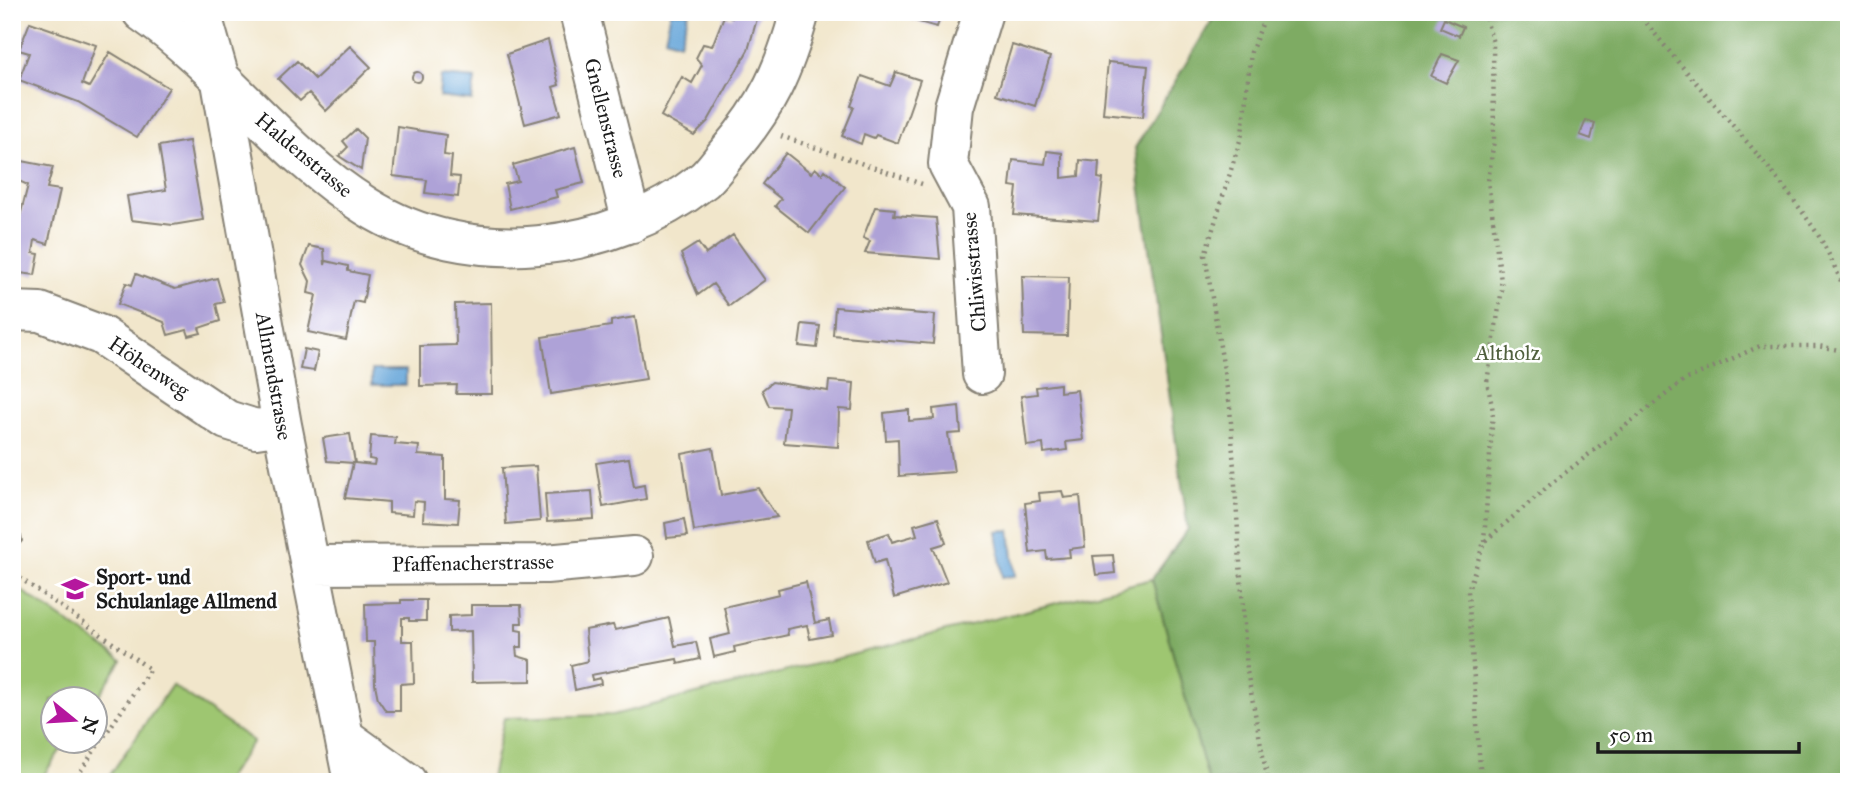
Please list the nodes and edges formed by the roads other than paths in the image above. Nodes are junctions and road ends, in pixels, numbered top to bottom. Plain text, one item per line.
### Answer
1 (142, 12) edge
2 (201, 12) edge
3 (579, 12) edge
4 (800, 12) edge
5 (983, 12) edge
6 (221, 82) junction
7 (632, 223) junction
8 (12, 311) edge
9 (982, 374) dead end
10 (282, 425) junction
11 (634, 556) dead end
12 (311, 565) junction
13 (347, 739) junction
14 (353, 782) edge
15 (407, 782) edge

1 - 6 street, Haldenstrasse
2 - 6 street, Allmendstrasse
3 - 7 street, Gnellenstrasse
4 - 7 street, Haldenstrasse
5 - 9 street, Chliwisstrasse
6 - 7 street, Haldenstrasse
6 - 10 street, Allmendstrasse
8 - 10 street, Höhenweg
10 - 12 street, Allmendstrasse
11 - 12 street, Pfaffenacherstrasse
12 - 13 street, Allmendstrasse
13 - 14 street, Allmendstrasse
13 - 15 street

